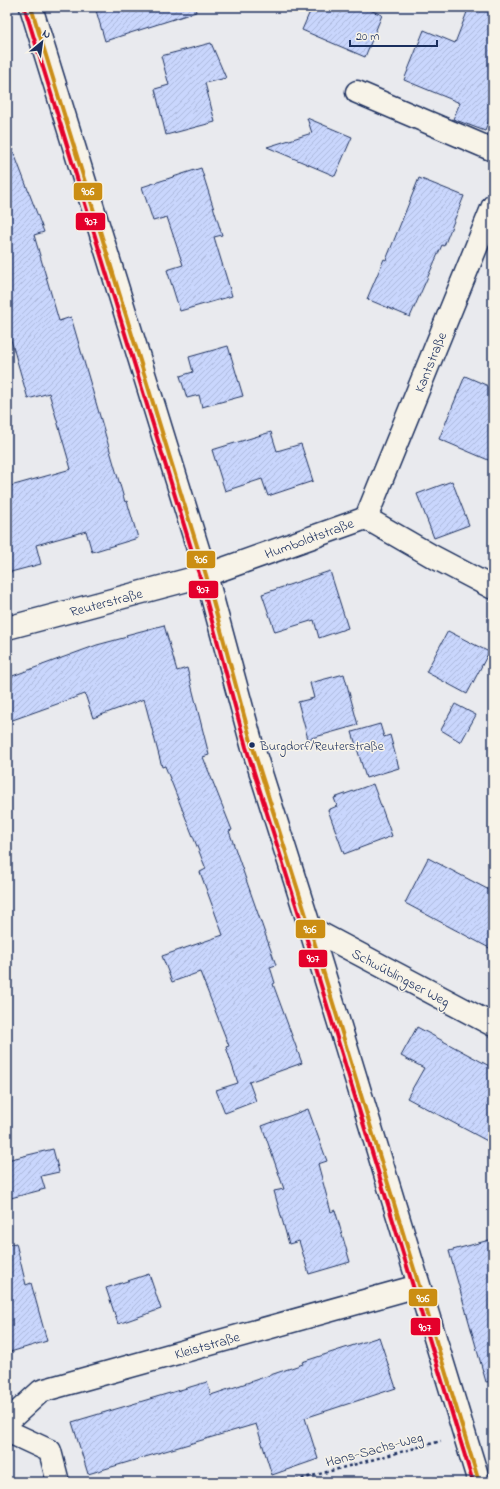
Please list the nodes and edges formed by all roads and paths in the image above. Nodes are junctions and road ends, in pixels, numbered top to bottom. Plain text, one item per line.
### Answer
1 (31, 7) edge
2 (357, 92) dead end
3 (493, 150) edge
4 (491, 220) edge
5 (366, 518) junction
6 (206, 575) junction
7 (493, 588) edge
8 (7, 628) edge
9 (310, 928) junction
10 (493, 1025) edge
11 (418, 1286) junction
12 (7, 1422) edge
13 (7, 1431) edge
14 (464, 1435) junction
15 (58, 1482) edge
16 (290, 1482) edge
17 (479, 1482) edge

1 - 6 street
2 - 3 street
4 - 5 street, Kantstraße
5 - 6 street, Humboldtstraße
5 - 7 street, Humboldtstraße
6 - 8 street, Reuterstraße
6 - 9 street
9 - 10 street, Schwüblingser Weg
9 - 11 street
11 - 12 street, Kleiststraße
11 - 14 street
13 - 15 street
14 - 16 path, Hans-Sachs-Weg
14 - 17 street

